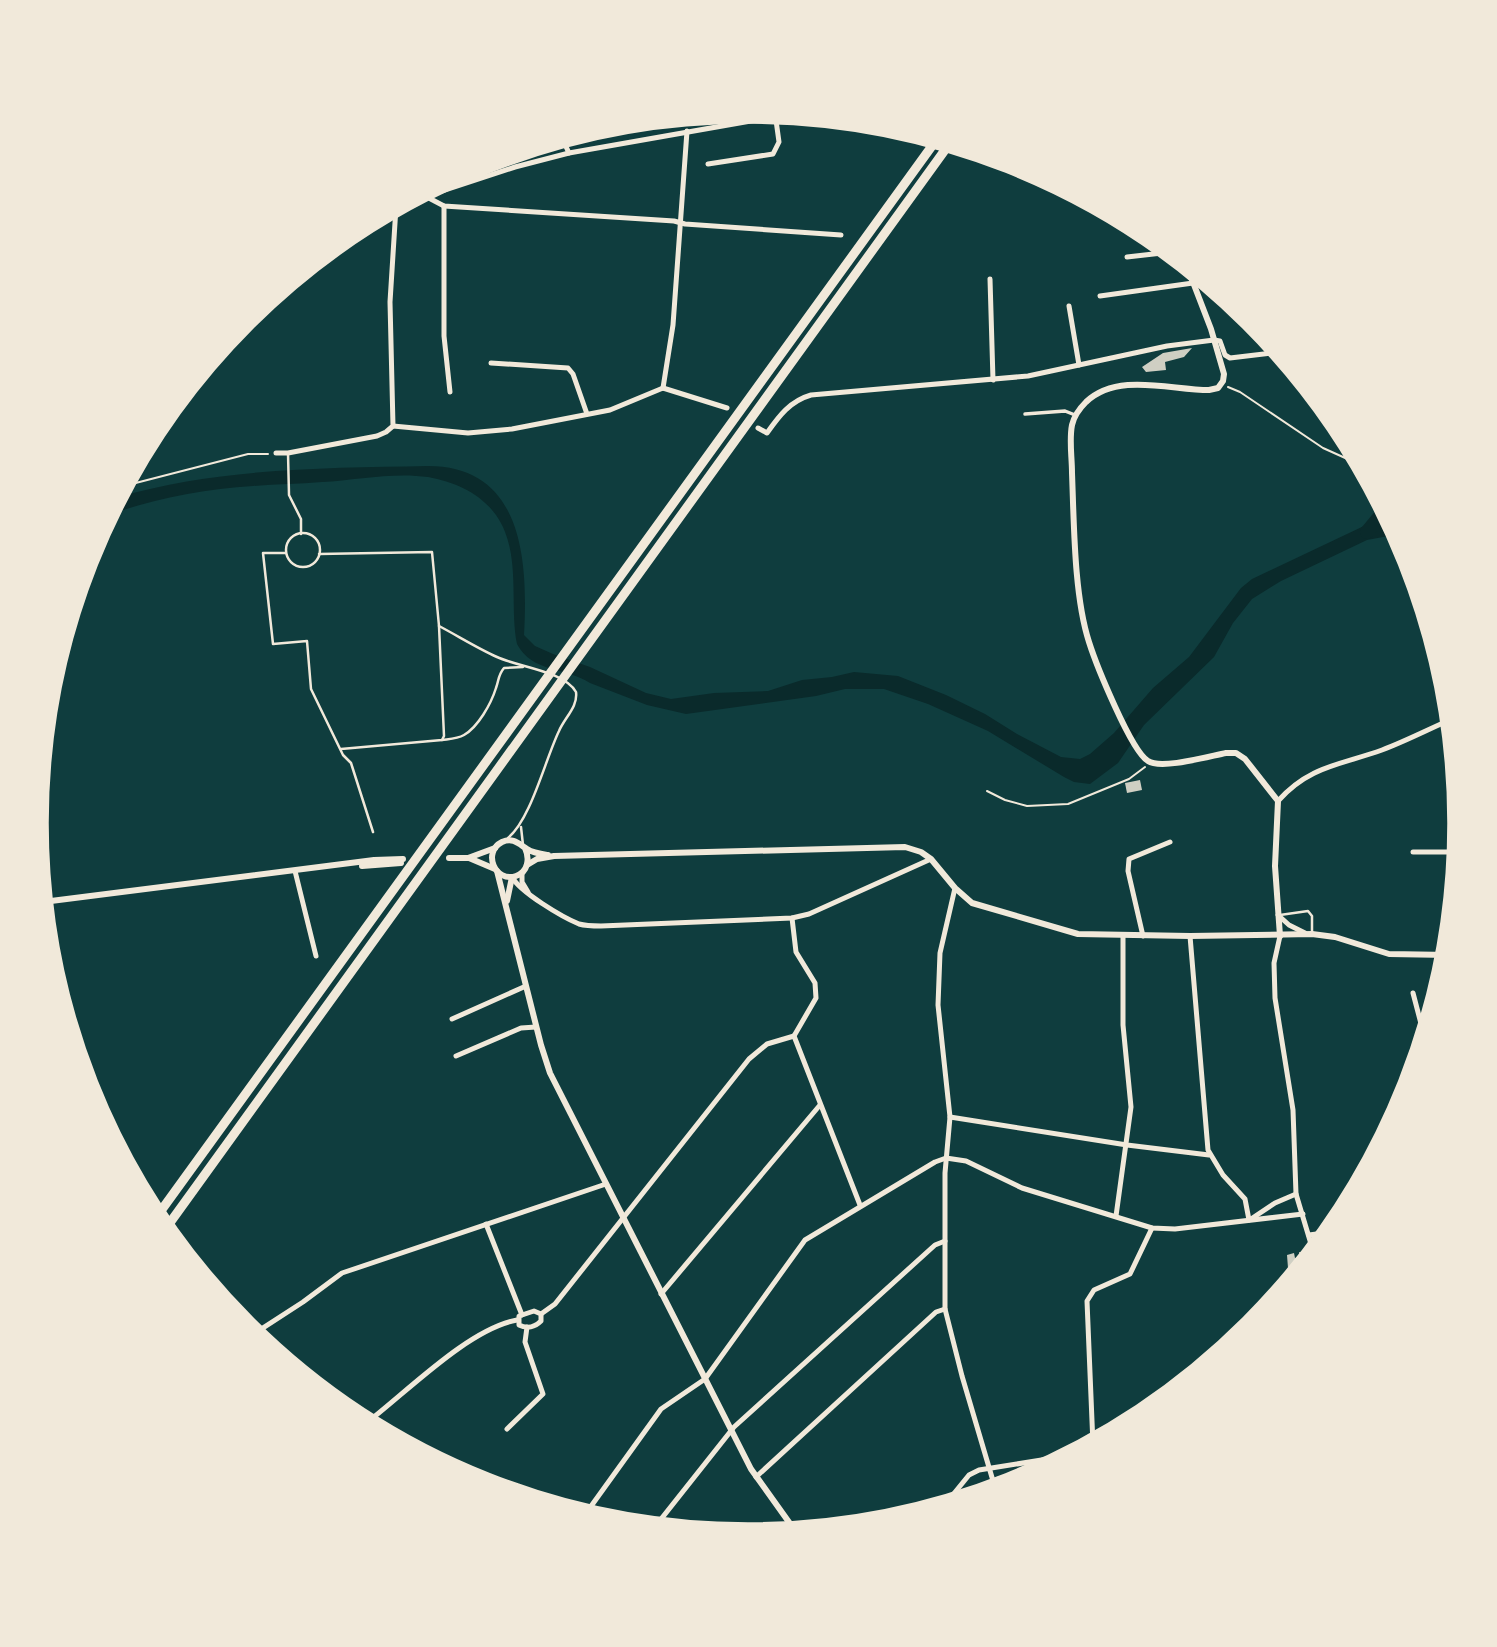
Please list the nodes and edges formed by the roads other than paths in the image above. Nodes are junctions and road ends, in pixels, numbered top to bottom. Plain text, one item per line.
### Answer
1 (729, 123) edge
2 (776, 123) edge
3 (687, 131) junction
4 (566, 146) edge
5 (932, 146) edge
6 (945, 150) edge
7 (569, 153) junction
8 (708, 164) dead end
9 (462, 184) edge
10 (431, 199) edge
11 (444, 206) junction
12 (395, 218) edge
13 (680, 222) junction
14 (841, 235) dead end
15 (1157, 254) edge
16 (1127, 257) dead end
17 (990, 279) dead end
18 (1193, 283) joint
19 (1100, 296) dead end
20 (1069, 306) dead end
21 (1214, 340) junction
22 (1269, 353) edge
23 (491, 363) dead end
24 (1079, 365) junction
25 (993, 380) junction
26 (663, 388) junction
27 (450, 392) dead end
28 (727, 408) dead end
29 (587, 414) junction
30 (1025, 414) dead end
31 (1075, 415) junction
32 (393, 426) junction
33 (758, 428) dead end
34 (276, 453) road end
35 (288, 453) junction
36 (301, 534) junction
37 (285, 553) junction
38 (319, 554) junction
39 (439, 625) junction
40 (530, 668) junction
41 (1442, 723) edge
42 (442, 740) junction
43 (341, 750) junction
44 (1278, 801) junction
45 (521, 824) junction
46 (373, 832) dead end
47 (504, 841) junction
48 (1170, 842) dead end
49 (496, 847) junction
50 (524, 847) junction
51 (1413, 852) dead end
52 (1449, 852) edge
53 (554, 856) junction
54 (450, 858) dead end
55 (468, 858) junction
56 (931, 859) junction
57 (402, 861) dead end
58 (527, 865) junction
59 (496, 870) junction
60 (295, 871) junction
61 (522, 872) junction
62 (512, 877) junction
63 (955, 888) junction
64 (530, 894) junction
65 (52, 901) edge
66 (507, 907) junction
67 (1278, 915) junction
68 (792, 918) junction
69 (1310, 934) junction
70 (1123, 936) junction
71 (1143, 936) junction
72 (1190, 936) junction
73 (1279, 936) junction
74 (1437, 955) edge
75 (316, 956) dead end
76 (526, 986) junction
77 (1413, 993) dead end
78 (452, 1019) dead end
79 (1421, 1023) edge
80 (536, 1027) junction
81 (794, 1036) junction
82 (456, 1056) dead end
83 (820, 1105) junction
84 (950, 1117) junction
85 (1127, 1145) junction
86 (1209, 1155) junction
87 (946, 1158) junction
88 (606, 1184) junction
89 (1296, 1194) junction
90 (860, 1205) junction
91 (1272, 1205) junction
92 (162, 1209) edge
93 (1303, 1214) junction
94 (1116, 1216) junction
95 (1275, 1217) junction
96 (623, 1218) junction
97 (1249, 1220) junction
98 (171, 1221) edge
99 (486, 1224) junction
100 (1153, 1228) junction
101 (1317, 1233) edge
102 (1309, 1234) junction
103 (945, 1241) junction
104 (1311, 1242) edge
105 (662, 1294) junction
106 (945, 1309) junction
107 (541, 1314) junction
108 (519, 1318) junction
109 (527, 1327) junction
110 (262, 1328) edge
111 (705, 1379) junction
112 (374, 1416) edge
113 (508, 1429) dead end
114 (732, 1431) junction
115 (1093, 1434) edge
116 (1043, 1459) edge
117 (989, 1467) junction
118 (756, 1478) junction
119 (993, 1480) edge
120 (954, 1494) edge
121 (591, 1506) edge
122 (661, 1519) edge
123 (789, 1523) edge

1 - 3 street
2 - 8 street
3 - 7 street
3 - 13 street
4 - 7 street
5 - 92 highway
6 - 98 highway
7 - 9 street
10 - 11 street
11 - 13 street
11 - 27 street
12 - 32 street
13 - 14 street
13 - 26 street
15 - 16 street
17 - 25 street
18 - 19 street
18 - 21 street
20 - 24 street
21 - 22 street
21 - 24 street
21 - 31 street
23 - 29 street
24 - 25 street
25 - 33 street
26 - 28 street
26 - 29 street
29 - 32 street
30 - 31 street
31 - 44 street
32 - 35 street
34 - 35 street
35 - 36 lane
36 - 37 lane
36 - 38 lane
37 - 38 lane
37 - 43 lane
38 - 39 lane
39 - 40 lane
39 - 42 lane
40 - 42 lane
40 - 45 lane
41 - 44 street
42 - 43 lane
43 - 46 lane
44 - 67 street
45 - 47 lane
45 - 50 lane
47 - 49 street
47 - 50 street
48 - 71 street
49 - 55 street
49 - 59 street
50 - 53 street
50 - 58 street
51 - 52 street
53 - 56 street
53 - 58 street
54 - 55 street
55 - 59 street
56 - 63 street
56 - 68 street
57 - 60 street
58 - 61 street
59 - 62 street
59 - 66 street
60 - 65 street
60 - 75 street
61 - 62 street
61 - 64 street
62 - 64 street
62 - 66 street
63 - 70 street
63 - 84 street
64 - 68 street
66 - 76 street
67 - 69 street
67 - 69 lane
67 - 73 street
68 - 81 street
69 - 73 street
69 - 74 street
70 - 71 street
70 - 85 street
71 - 72 street
72 - 73 street
72 - 86 street
73 - 89 street
76 - 78 street
76 - 80 street
77 - 79 street
80 - 82 street
80 - 88 street
81 - 83 street
81 - 96 street
83 - 90 street
83 - 105 street
84 - 85 street
84 - 87 street
85 - 86 street
85 - 94 street
86 - 97 street
87 - 90 street
87 - 94 street
87 - 103 street
88 - 96 street
88 - 99 street
89 - 91 street
89 - 93 street
90 - 111 street
91 - 95 street
91 - 97 street
93 - 95 street
93 - 102 street
94 - 100 street
95 - 97 street
96 - 105 street
96 - 107 street
97 - 100 street
99 - 108 street
99 - 110 street
100 - 115 street
101 - 102 street
102 - 104 street
103 - 106 street
103 - 114 street
105 - 111 street
106 - 117 street
106 - 118 street
107 - 108 street
107 - 109 street
108 - 109 street
108 - 112 street
109 - 113 street
111 - 114 street
111 - 121 street
114 - 118 street
114 - 122 street
116 - 117 street
117 - 119 street
117 - 120 street
118 - 123 street

